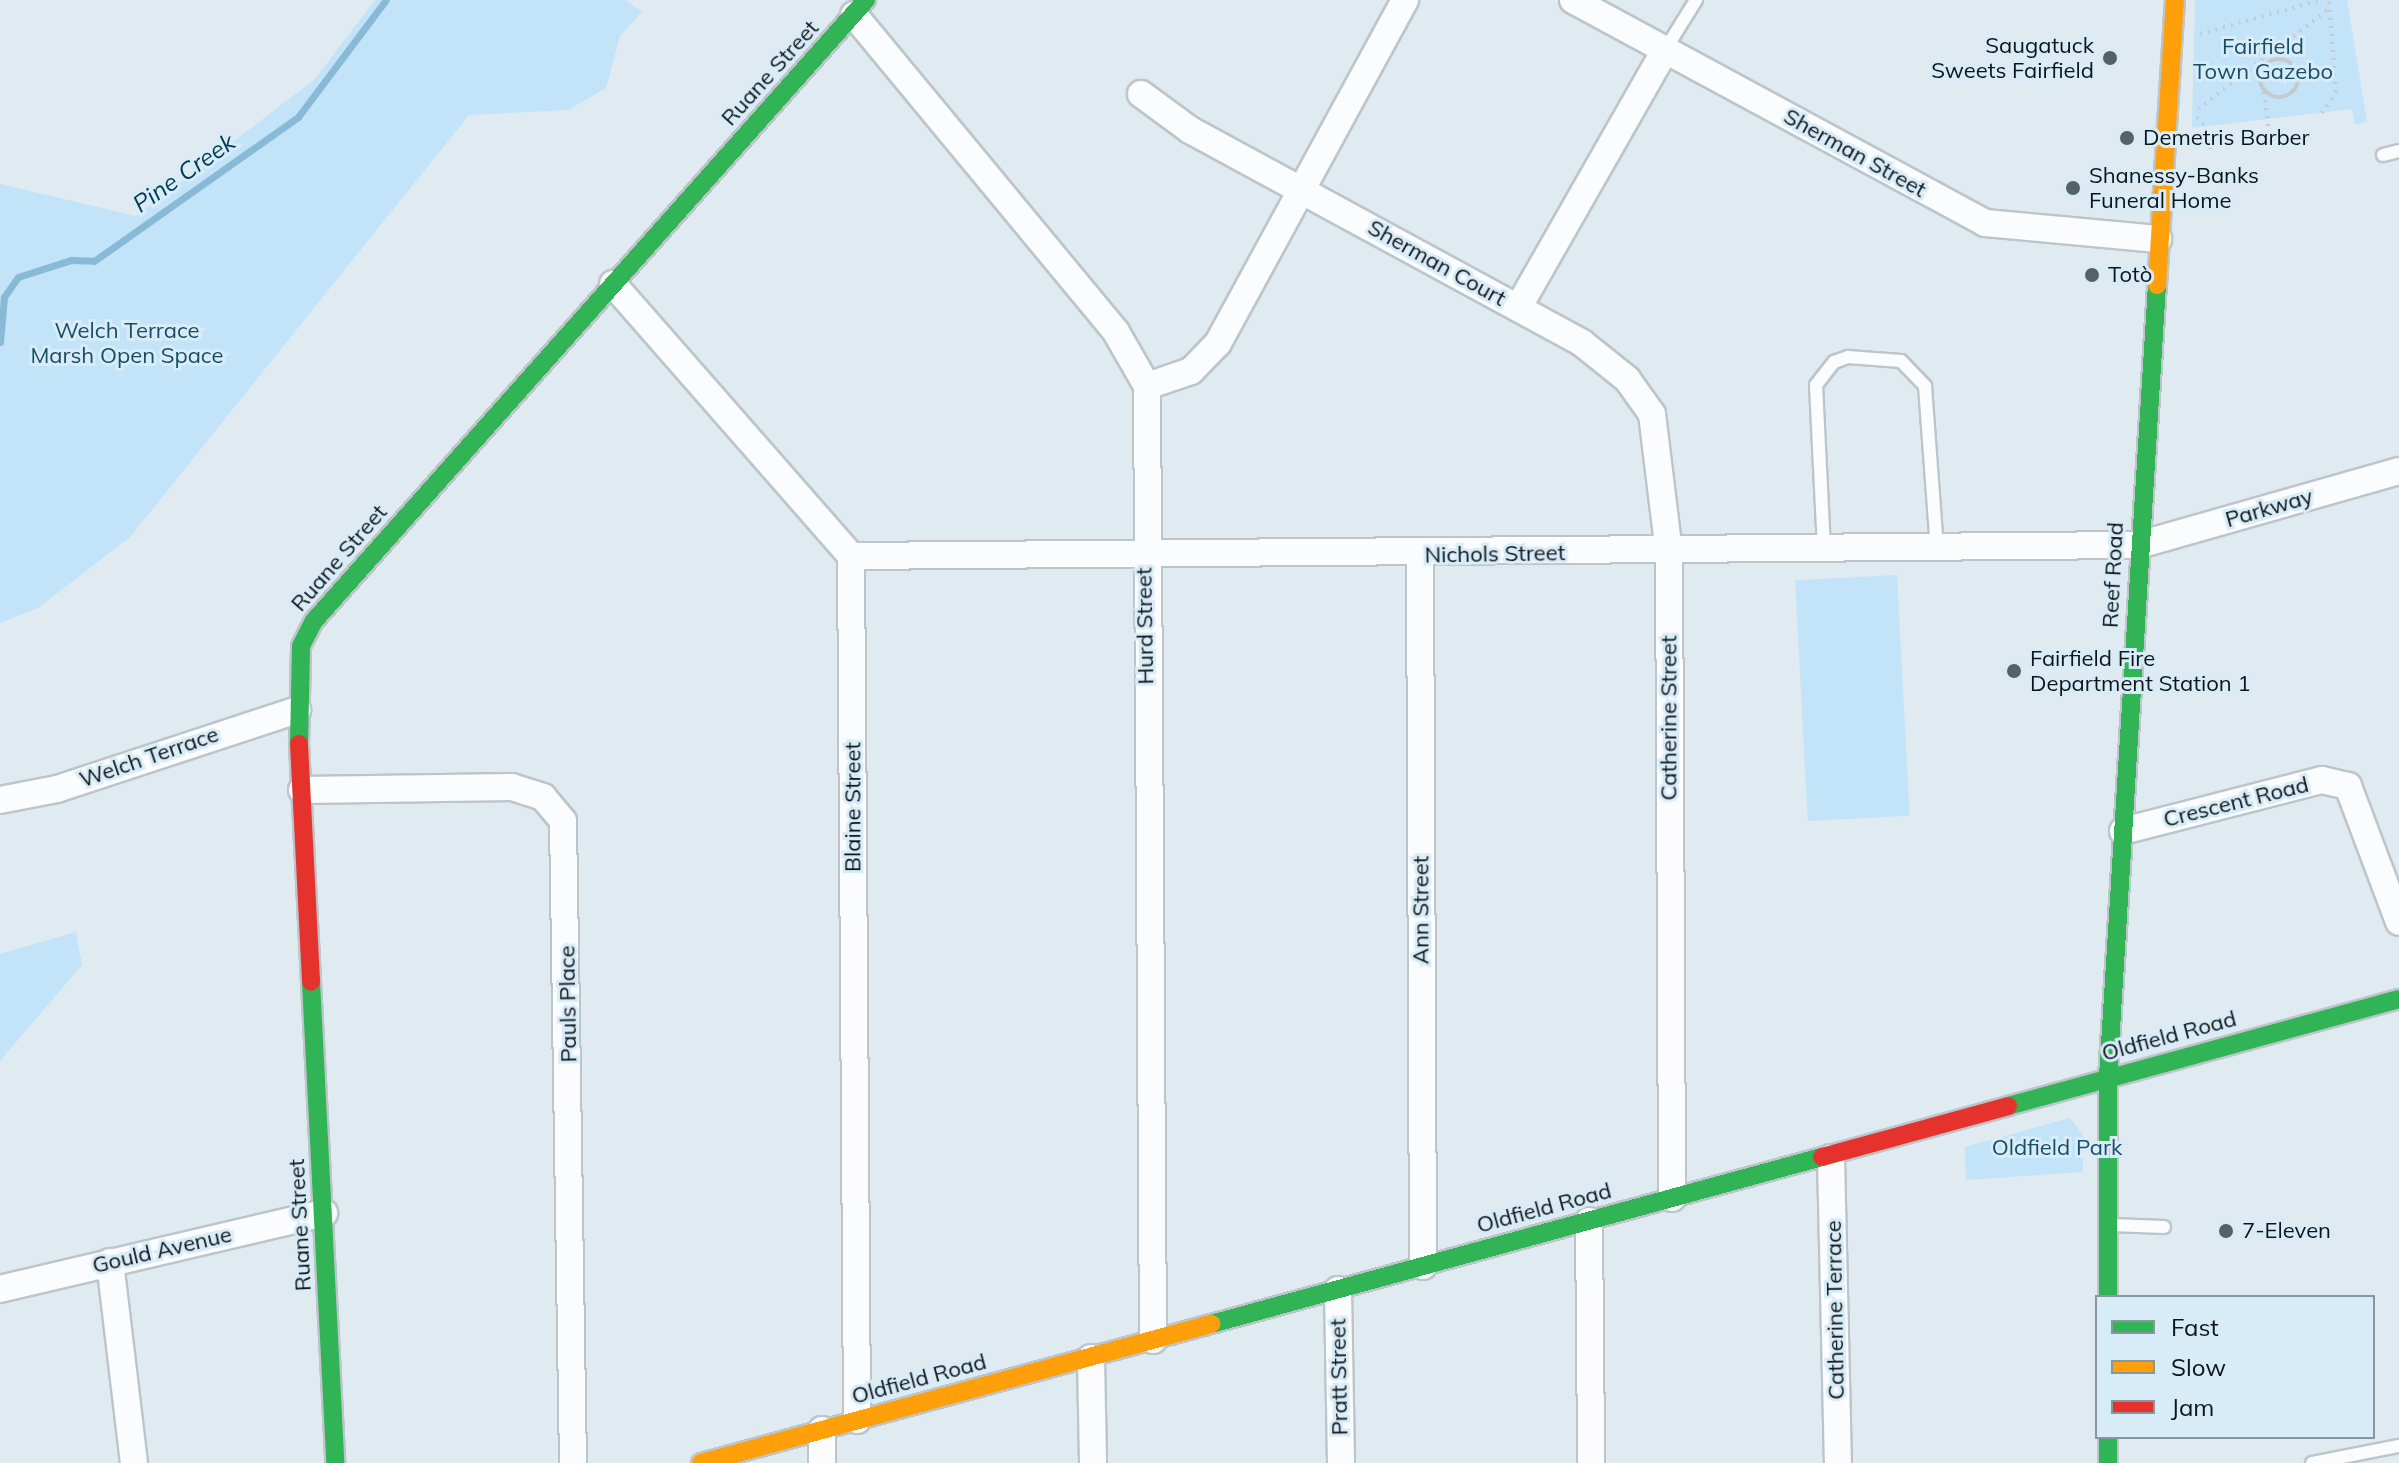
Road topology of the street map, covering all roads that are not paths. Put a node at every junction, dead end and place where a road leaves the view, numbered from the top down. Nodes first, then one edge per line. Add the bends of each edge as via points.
1 (1405, 0) edge
2 (1573, 0) edge
3 (1696, 0) edge
4 (2175, 0) edge
5 (860, 7) edge
6 (1665, 50) junction
7 (1141, 94) dead end
8 (2399, 151) edge
9 (2383, 155) dead end
10 (1304, 190) junction
11 (2158, 239) junction
12 (613, 284) junction
13 (1518, 308) junction
14 (1147, 386) junction
15 (2399, 471) edge
16 (2139, 545) junction
17 (1937, 548) junction
18 (1824, 550) junction
19 (1669, 552) junction
20 (1420, 554) junction
21 (851, 556) junction
22 (1145, 557) junction
23 (297, 710) junction
24 (302, 790) junction
25 (0, 800) edge
26 (2123, 831) junction
27 (2399, 922) edge
28 (2399, 999) edge
29 (2108, 1077) junction
30 (1831, 1158) junction
31 (1672, 1198) junction
32 (324, 1213) junction
33 (1589, 1221) junction
34 (2108, 1225) junction
35 (2164, 1227) dead end
36 (110, 1262) junction
37 (1423, 1266) junction
38 (0, 1289) edge
39 (1338, 1290) junction
40 (2108, 1295) edge
41 (1153, 1340) junction
42 (1091, 1358) junction
43 (857, 1420) junction
44 (822, 1430) junction
45 (2108, 1439) edge
46 (2399, 1446) edge
47 (134, 1463) edge
48 (335, 1463) edge
49 (573, 1463) edge
50 (701, 1463) edge
51 (822, 1463) edge
52 (1093, 1463) edge
53 (1341, 1463) edge
54 (1591, 1463) edge
55 (1838, 1463) edge
56 (2108, 1463) edge
57 (2312, 1463) edge

1 - 10 street
2 - 6 street, Sherman Street
3 - 6 lane
4 - 11 street, Reef Road
5 - 12 street, Ruane Street
5 - 14 street via 1116,332
6 - 11 street, Sherman Street via 1985,223
6 - 13 street, Sherman Court
7 - 10 street, Sherman Court via 1190,130
8 - 9 lane
10 - 13 street, Sherman Court
10 - 14 street via 1210,354 1191,371
11 - 16 street, Reef Road
12 - 21 street
12 - 23 street, Ruane Street via 314,621 301,646
13 - 19 street, Catherine Street via 1594,351 1641,394 1659,435
14 - 22 street, Hurd Street
15 - 16 street, Parkway
16 - 17 street, Nichols Street
16 - 26 street, Reef Road
17 - 18 street, Nichols Street
17 - 18 lane via 1925,386 1901,361 1848,357 1834,362 1816,385
18 - 19 street, Nichols Street
19 - 20 street, Nichols Street
19 - 31 street, Catherine Street
20 - 22 street, Nichols Street
20 - 37 street, Ann Street
21 - 22 street, Nichols Street
21 - 43 street, Blaine Street
22 - 41 street, Hurd Street
23 - 24 street, Ruane Street
23 - 25 street, Welch Terrace
24 - 32 street, Ruane Street
24 - 49 street, Pauls Place via 512,787 543,797 563,821
26 - 27 street, Crescent Road via 2322,780 2348,786
26 - 29 street, Reef Road
28 - 29 street, Oldfield Road
29 - 30 street, Oldfield Road
29 - 34 street, Reef Road
30 - 31 street, Oldfield Road
30 - 55 street, Catherine Terrace
31 - 33 street, Oldfield Road
32 - 36 street, Gould Avenue
32 - 48 street, Ruane Street
33 - 37 street, Oldfield Road
33 - 54 street
34 - 35 lane
34 - 40 street, Reef Road
36 - 38 street, Gould Avenue
36 - 47 street
37 - 39 street, Oldfield Road
39 - 41 street, Oldfield Road
39 - 53 street, Pratt Street
41 - 42 street, Oldfield Road
42 - 43 street, Oldfield Road
42 - 52 street
43 - 44 street, Oldfield Road
44 - 50 street, Oldfield Road
44 - 51 street
45 - 56 street
46 - 57 lane

